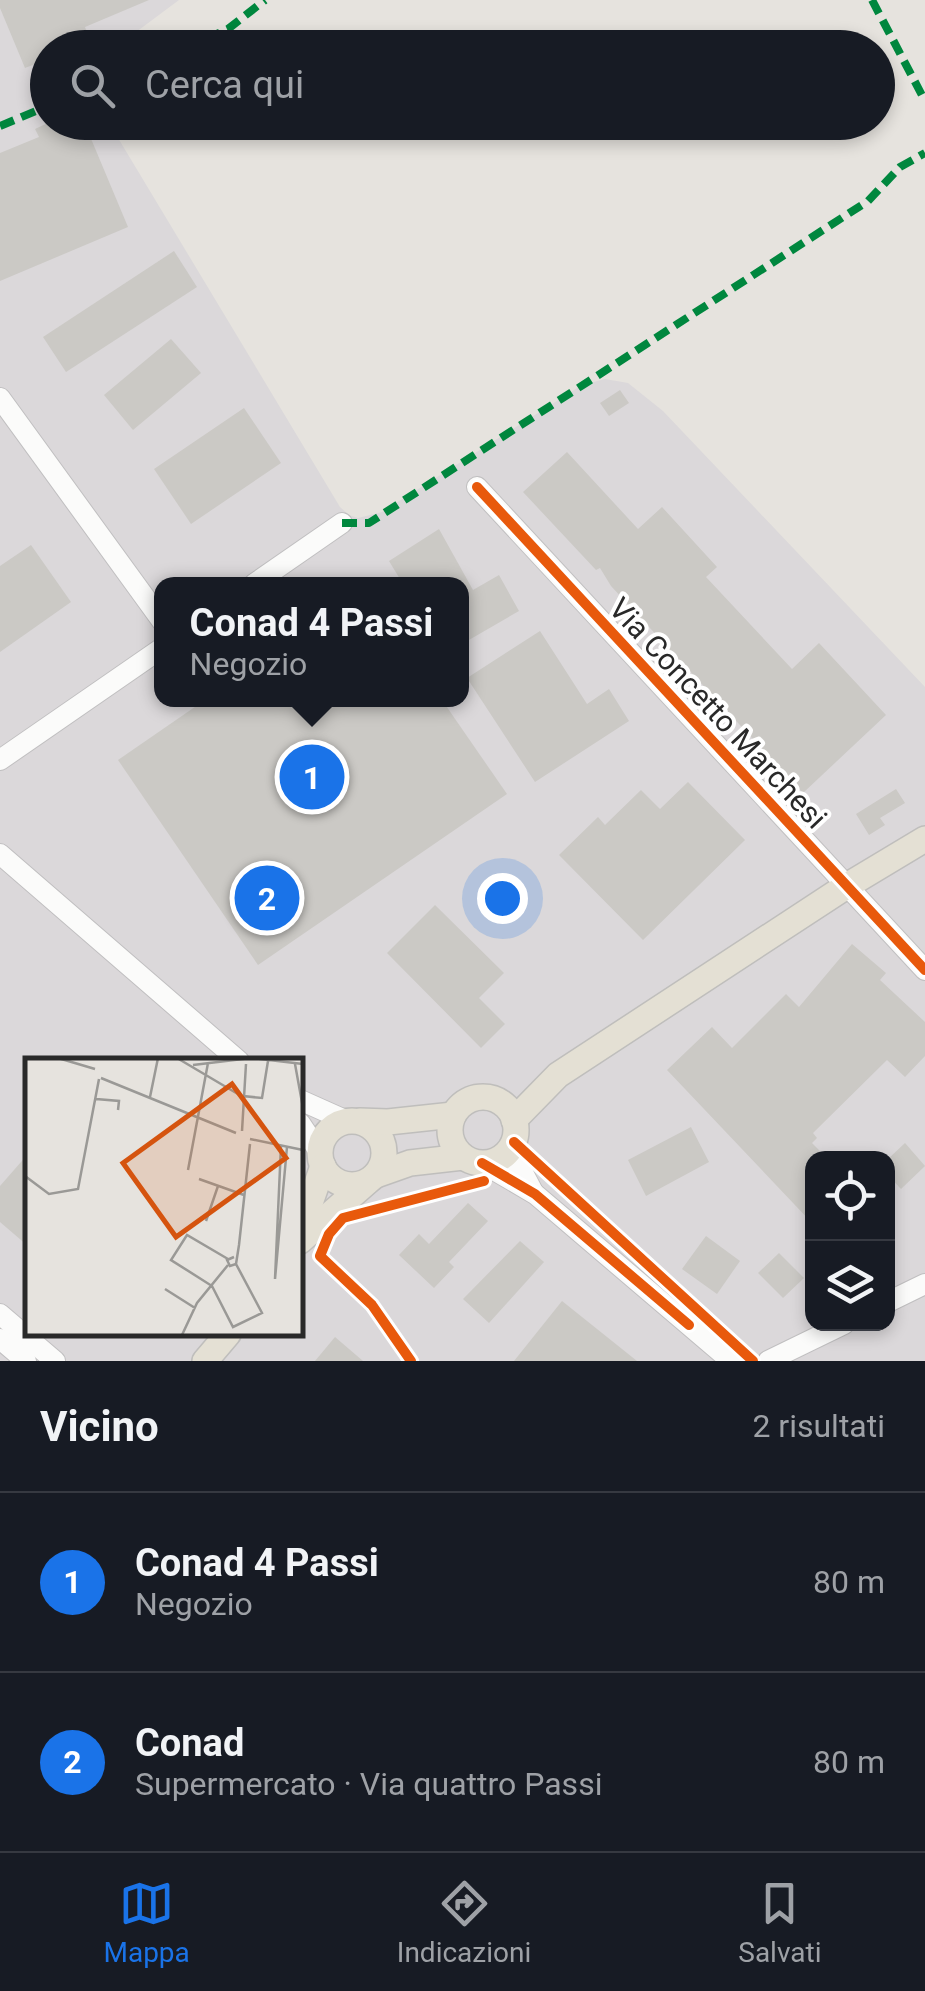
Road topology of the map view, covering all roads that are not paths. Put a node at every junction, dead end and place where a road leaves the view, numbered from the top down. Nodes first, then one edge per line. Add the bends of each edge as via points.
1 (0, 398) edge
2 (476, 487) dead end
3 (342, 523) dead end
4 (264, 577) edge
5 (154, 610) edge
6 (154, 654) edge
7 (0, 760) edge
8 (925, 838) edge
9 (0, 854) edge
10 (844, 887) junction
11 (925, 970) edge
12 (236, 1058) edge
13 (302, 1101) edge
14 (506, 1111) junction
15 (454, 1115) junction
16 (354, 1121) junction
17 (302, 1127) edge
18 (510, 1148) junction
19 (321, 1159) junction
20 (472, 1160) junction
21 (372, 1178) junction
22 (534, 1194) junction
23 (302, 1225) edge
24 (302, 1238) edge
25 (925, 1284) edge
26 (895, 1299) edge
27 (0, 1314) edge
28 (830, 1331) edge
29 (25, 1335) edge
30 (26, 1336) edge
31 (226, 1336) edge
32 (0, 1339) edge
33 (26, 1361) edge
34 (56, 1361) edge
35 (206, 1361) edge
36 (731, 1361) edge
37 (768, 1361) edge

1 - 5 street
2 - 10 street, Via Concetto Marchesi
3 - 4 street
6 - 7 street
8 - 10 main road
9 - 12 street
10 - 11 street, Via Concetto Marchesi
10 - 14 main road
13 - 16 street
14 - 15 main road via 484,1097
14 - 18 main road via 516,1131
15 - 16 main road
15 - 20 main road via 450,1138
16 - 19 main road via 328,1132
16 - 21 main road via 372,1127 384,1143 385,1156
17 - 19 street
18 - 20 main road via 498,1160
18 - 22 street
19 - 21 main road via 343,1184
19 - 23 main road
20 - 21 main road via 410,1163
20 - 22 street
21 - 24 main road
22 - 36 street
25 - 26 street
27 - 29 street
28 - 37 street
30 - 34 street
31 - 35 main road
32 - 33 street

